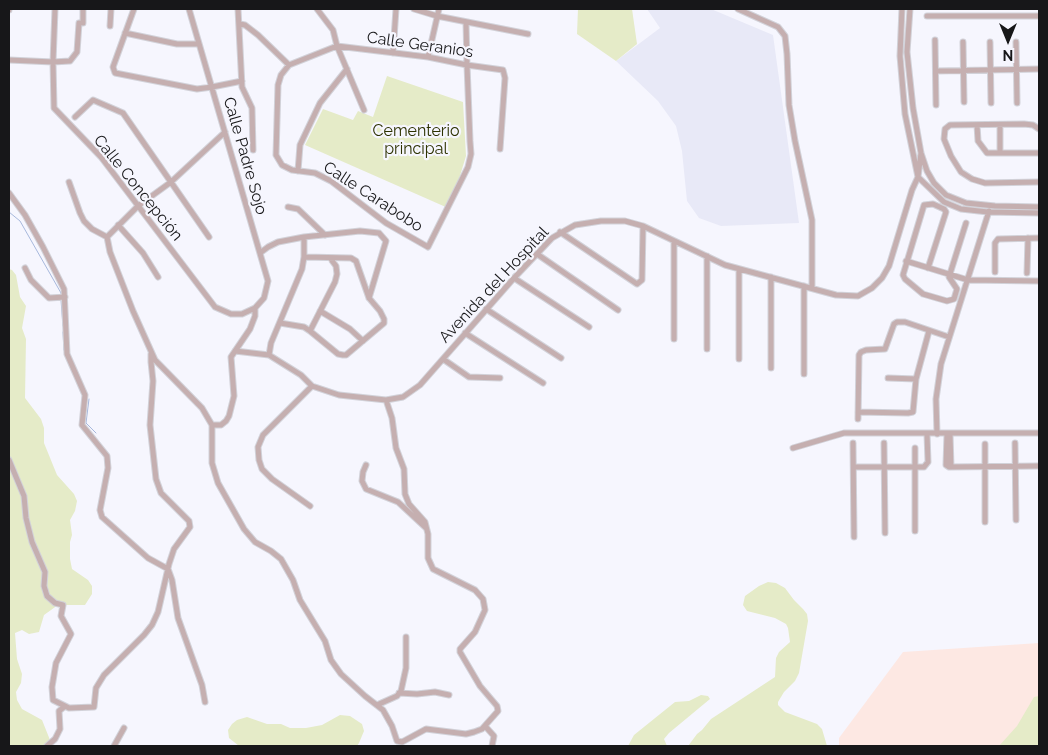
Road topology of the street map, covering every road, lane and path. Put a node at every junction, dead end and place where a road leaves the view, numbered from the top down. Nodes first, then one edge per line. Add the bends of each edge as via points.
1 (55, 9) edge
2 (83, 9) edge
3 (111, 9) edge
4 (134, 9) edge
5 (189, 9) edge
6 (238, 9) edge
7 (317, 9) edge
8 (396, 9) edge
9 (414, 9) edge
10 (439, 9) edge
11 (738, 9) edge
12 (902, 9) edge
13 (910, 9) edge
14 (941, 9) edge
15 (1034, 9) edge
16 (437, 16) junction
17 (927, 16) dead end
18 (942, 16) junction
19 (1037, 16) edge
20 (466, 22) junction
21 (240, 24) junction
22 (110, 26) dead end
23 (125, 33) junction
24 (528, 34) dead end
25 (935, 40) dead end
26 (963, 42) dead end
27 (990, 42) dead end
28 (1016, 42) dead end
29 (199, 44) junction
30 (337, 46) junction
31 (393, 53) junction
32 (428, 57) junction
33 (9, 60) edge
34 (53, 62) junction
35 (467, 65) junction
36 (289, 66) junction
37 (347, 69) junction
38 (1039, 69) edge
39 (990, 70) junction
40 (1016, 70) junction
41 (936, 71) junction
42 (964, 71) junction
43 (242, 81) junction
44 (212, 87) junction
45 (964, 102) dead end
46 (1017, 102) dead end
47 (990, 103) dead end
48 (936, 105) dead end
49 (364, 110) dead end
50 (74, 116) dead end
51 (977, 125) junction
52 (1000, 125) junction
53 (1039, 129) edge
54 (225, 132) junction
55 (500, 149) dead end
56 (253, 150) dead end
57 (921, 153) junction
58 (1000, 153) junction
59 (1039, 153) edge
60 (298, 171) junction
61 (918, 177) junction
62 (69, 182) dead end
63 (171, 182) junction
64 (1039, 182) edge
65 (934, 183) junction
66 (9, 193) edge
67 (138, 206) junction
68 (990, 206) junction
69 (288, 207) dead end
70 (1039, 207) edge
71 (988, 212) junction
72 (1039, 213) edge
73 (386, 223) junction
74 (966, 223) dead end
75 (118, 225) junction
76 (643, 226) junction
77 (560, 232) junction
78 (379, 233) junction
79 (325, 235) junction
80 (106, 237) junction
81 (209, 237) dead end
82 (304, 237) junction
83 (1028, 238) junction
84 (1039, 238) edge
85 (674, 241) junction
86 (260, 253) junction
87 (537, 254) junction
88 (304, 256) junction
89 (706, 256) junction
90 (330, 258) junction
91 (906, 261) junction
92 (25, 268) dead end
93 (739, 268) junction
94 (928, 268) junction
95 (995, 272) dead end
96 (1028, 273) dead end
97 (951, 274) junction
98 (158, 277) dead end
99 (771, 277) junction
100 (514, 278) junction
101 (968, 280) junction
102 (1039, 281) edge
103 (804, 286) junction
104 (812, 288) junction
105 (65, 297) junction
106 (369, 298) junction
107 (255, 308) junction
108 (486, 309) junction
109 (618, 310) dead end
110 (320, 311) junction
111 (280, 323) junction
112 (589, 327) dead end
113 (310, 331) junction
114 (929, 331) junction
115 (465, 333) junction
116 (950, 337) junction
117 (674, 340) dead end
118 (363, 341) junction
119 (706, 349) dead end
120 (235, 351) junction
121 (152, 353) junction
122 (269, 355) junction
123 (442, 358) junction
124 (561, 358) dead end
125 (739, 359) dead end
126 (771, 368) dead end
127 (804, 374) dead end
128 (500, 378) dead end
129 (888, 378) dead end
130 (916, 379) junction
131 (543, 384) dead end
132 (312, 386) junction
133 (386, 400) junction
134 (858, 412) junction
135 (858, 419) dead end
136 (212, 425) junction
137 (1039, 433) edge
138 (927, 434) junction
139 (936, 434) junction
140 (949, 434) junction
141 (853, 443) dead end
142 (884, 443) dead end
143 (1015, 443) dead end
144 (985, 444) dead end
145 (793, 448) dead end
146 (915, 448) dead end
147 (9, 460) edge
148 (366, 465) dead end
149 (1016, 466) junction
150 (1039, 466) edge
151 (985, 467) junction
152 (854, 468) junction
153 (885, 468) junction
154 (915, 468) junction
155 (310, 506) dead end
156 (1016, 520) dead end
157 (985, 522) dead end
158 (427, 529) junction
159 (916, 531) dead end
160 (885, 533) dead end
161 (854, 537) dead end
162 (168, 568) junction
163 (406, 637) dead end
164 (400, 693) junction
165 (448, 695) dead end
166 (205, 702) dead end
167 (377, 705) junction
168 (64, 707) junction
169 (485, 726) junction
170 (124, 728) dead end
171 (47, 746) edge
172 (114, 746) edge
173 (492, 746) edge

1 - 34 street, Calle Concepción
2 - 34 street via 77,52 70,61
3 - 22 street
4 - 23 street
5 - 29 street, Calle Padre Sojo
6 - 21 street
7 - 30 street via 333,30
8 - 31 street
9 - 16 street
10 - 16 street
11 - 104 street via 778,27 785,36 794,141 812,220
12 - 61 street via 900,56 905,114
13 - 57 street via 907,52
14 - 18 street
15 - 19 street
16 - 20 street
16 - 32 street
17 - 18 street
18 - 19 street
20 - 24 street
20 - 35 street
21 - 36 street via 258,35
21 - 43 street
23 - 29 street via 177,44
23 - 44 street via 115,73 198,89
25 - 41 street
26 - 42 street
27 - 39 street
28 - 40 street
29 - 44 street, Calle Padre Sojo
30 - 31 street, Calle Geranios
30 - 36 street
30 - 37 street
31 - 32 street, Calle Geranios
32 - 35 street, Calle Geranios
33 - 34 street
34 - 67 street, Calle Concepción via 54,108 101,157
35 - 55 street, Calle Geranios via 500,69 505,73
35 - 73 street, Calle Carabobo via 468,167 428,247
36 - 60 street, Calle Carabobo via 278,85 276,155 282,165
37 - 49 street
37 - 60 street via 320,104 300,146
38 - 40 street
39 - 40 street
39 - 42 street
39 - 47 street
40 - 46 street
41 - 42 street
41 - 48 street
42 - 45 street
43 - 44 street
43 - 56 street via 252,108
44 - 54 street, Calle Padre Sojo
50 - 63 street via 93,100 123,112
51 - 52 street
51 - 58 street via 978,140 983,150
51 - 64 street via 950,125 945,129 944,139 960,172 985,183
52 - 53 street via 1032,125
52 - 58 street
54 - 63 street
54 - 86 street, Calle Padre Sojo
57 - 61 street, Avenida del Hospital
57 - 65 street
58 - 59 street
60 - 73 street, Calle Carabobo via 315,173 330,181
61 - 65 street via 928,178
61 - 71 street via 944,202 961,209
61 - 104 street, Avenida del Hospital via 889,266 882,278 858,296 836,295
62 - 80 street via 84,221
63 - 67 street
63 - 81 street
65 - 68 street via 946,195 959,201
66 - 105 street via 44,247
67 - 75 street
67 - 107 street, Calle Concepción via 215,307 231,314 242,314
68 - 70 street
68 - 71 street
69 - 79 street via 298,209
71 - 72 street
71 - 101 street
73 - 78 street
74 - 97 street
75 - 80 street
75 - 98 street via 143,253
76 - 77 street, Avenida del Hospital via 625,221 601,221 575,225
76 - 77 street via 642,280 637,284
76 - 85 street, Avenida del Hospital
77 - 87 street, Avenida del Hospital
78 - 79 street via 360,231
78 - 106 street via 386,241
79 - 82 street
80 - 121 street
82 - 86 street via 278,242
82 - 88 street
83 - 84 street
83 - 95 street via 998,239 995,243
83 - 96 street
85 - 89 street, Avenida del Hospital
85 - 117 street
86 - 107 street, Calle Padre Sojo via 268,281 264,298
87 - 100 street, Avenida del Hospital
87 - 109 street
88 - 90 street
88 - 111 street via 302,269
89 - 93 street, Avenida del Hospital
89 - 119 street
90 - 106 street via 356,261
90 - 110 street via 337,274
91 - 94 street
91 - 94 street via 924,205 933,204 944,209 946,215
91 - 97 street via 905,279 923,294 947,301 954,299 957,289 950,279
92 - 105 street via 31,280 49,298
93 - 99 street, Avenida del Hospital
93 - 125 street
94 - 97 street
97 - 101 street
99 - 103 street, Avenida del Hospital
99 - 126 street
100 - 108 street, Avenida del Hospital
100 - 112 street
101 - 102 street
101 - 116 street
103 - 104 street, Avenida del Hospital
103 - 127 street
105 - 162 street via 67,354 86,395 82,425 107,456 108,468 100,510 102,517 148,558
106 - 118 street via 380,311 384,323
107 - 120 street, Calle Padre Sojo via 250,329
108 - 115 street, Avenida del Hospital
108 - 124 street
110 - 113 street
110 - 118 street
111 - 113 street
111 - 122 street
113 - 118 street via 340,355 346,355
114 - 116 street
114 - 130 street
114 - 134 street via 897,322 885,349 861,352
115 - 123 street, Avenida del Hospital
115 - 131 street
116 - 139 street via 937,385
120 - 122 street, Avenida del Hospital
120 - 136 street via 231,358 234,396 229,416 221,425
121 - 136 street via 165,372 202,408
121 - 162 street via 150,425 156,479 161,493 189,521 190,527 174,549
122 - 132 street, Avenida del Hospital
123 - 128 street via 469,377
123 - 133 street, Avenida del Hospital via 420,385 403,397
129 - 130 street
130 - 134 street via 914,410 911,413
132 - 133 street, Avenida del Hospital via 339,395
132 - 155 street via 263,435 258,447 262,469
133 - 158 street via 404,469 405,494
134 - 135 street
136 - 167 street via 212,463 218,483 244,529 255,542 281,559 300,600 325,641 331,660 341,674
137 - 140 street
138 - 139 street
138 - 145 street via 844,433
138 - 154 street via 927,466
139 - 140 street
140 - 151 street via 951,467
141 - 152 street
142 - 153 street
143 - 149 street
144 - 151 street
146 - 154 street
147 - 168 street via 24,496 32,542 45,572 47,596 63,604 61,616 71,634 56,662 52,687 53,700
148 - 158 street via 362,481 366,489 398,502
149 - 150 street
149 - 151 street
149 - 156 street
151 - 157 street
152 - 153 street
152 - 161 street
153 - 154 street
153 - 160 street
154 - 159 street
158 - 169 street via 428,558 433,569 475,590 483,599 485,610 475,632 460,652 498,709
162 - 166 street via 178,618
162 - 168 street via 152,625 104,675 96,688 94,707
163 - 164 street via 406,668
164 - 165 street
164 - 167 street
167 - 169 street via 400,742 426,729 466,734
168 - 171 street via 59,711 60,729
169 - 173 street via 494,735
170 - 172 street

